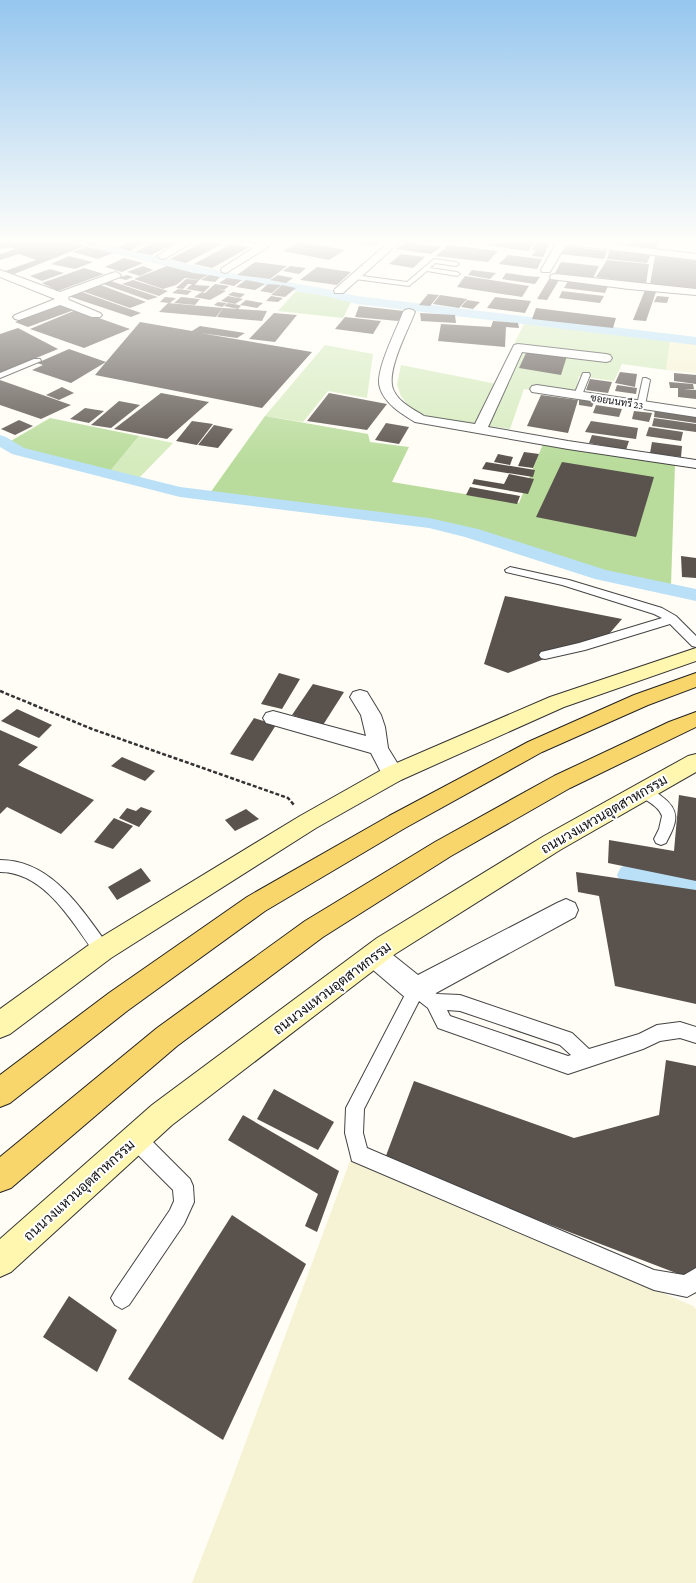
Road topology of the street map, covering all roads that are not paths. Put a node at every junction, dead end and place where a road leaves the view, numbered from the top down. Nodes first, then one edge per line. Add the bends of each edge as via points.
1 (408, 316) edge
2 (606, 358) dead end
3 (37, 361) dead end
4 (586, 375) dead end
5 (0, 376) edge
6 (646, 380) dead end
7 (537, 389) dead end
8 (578, 395) junction
9 (641, 405) junction
10 (696, 412) edge
11 (479, 430) junction
12 (696, 464) edge
13 (510, 570) dead end
14 (672, 619) junction
15 (696, 643) edge
16 (696, 654) edge
17 (545, 655) dead end
18 (696, 680) edge
19 (360, 697) dead end
20 (273, 718) dead end
21 (696, 720) edge
22 (378, 748) junction
23 (696, 762) edge
24 (393, 774) junction
25 (644, 791) junction
26 (661, 839) dead end
27 (0, 866) edge
28 (566, 910) dead end
29 (102, 950) junction
30 (374, 955) junction
31 (425, 996) junction
32 (0, 1025) edge
33 (696, 1035) edge
34 (586, 1058) junction
35 (0, 1093) edge
36 (136, 1139) junction
37 (0, 1177) edge
38 (0, 1261) edge
39 (696, 1278) edge
40 (122, 1298) dead end

1 - 11 street via 387,370 385,383 391,396 401,407 420,419
2 - 11 street via 518,348
3 - 5 lane
4 - 8 lane
6 - 9 lane
7 - 8 street, ซอยนนทรี 23
8 - 9 street, ซอยนนทรี 23
9 - 10 street, ซอยนนทรี 23
11 - 12 street
13 - 14 lane via 565,582 658,611
14 - 15 lane
14 - 17 lane via 581,647
16 - 24 main road via 557,702
18 - 35 main road via 641,700 535,747 397,822 256,904 118,1002
19 - 22 street via 371,712
20 - 22 street
21 - 37 main road via 676,727 562,782 443,849 314,929 167,1037
22 - 24 street
23 - 25 main road, ถนนวงแหวนอุตสาหกรรม
24 - 29 main road via 308,822
25 - 26 lane via 666,807 670,816
25 - 30 main road, ถนนวงแหวนอุตสาหกรรม via 552,843
27 - 29 lane via 15,867 35,876 58,894 74,911
28 - 31 street
29 - 32 main road
30 - 31 street
30 - 36 main road, ถนนวงแหวนอุตสาหกรรม via 168,1111
31 - 34 lane via 460,1003 566,1039
31 - 34 lane via 444,1022 568,1065
31 - 39 lane via 355,1108 354,1133 359,1154 654,1280 687,1286
33 - 34 lane via 680,1030 657,1033 643,1041
36 - 38 main road, ถนนวงแหวนอุตสาหกรรม
36 - 40 lane via 183,1186 184,1202 177,1217

